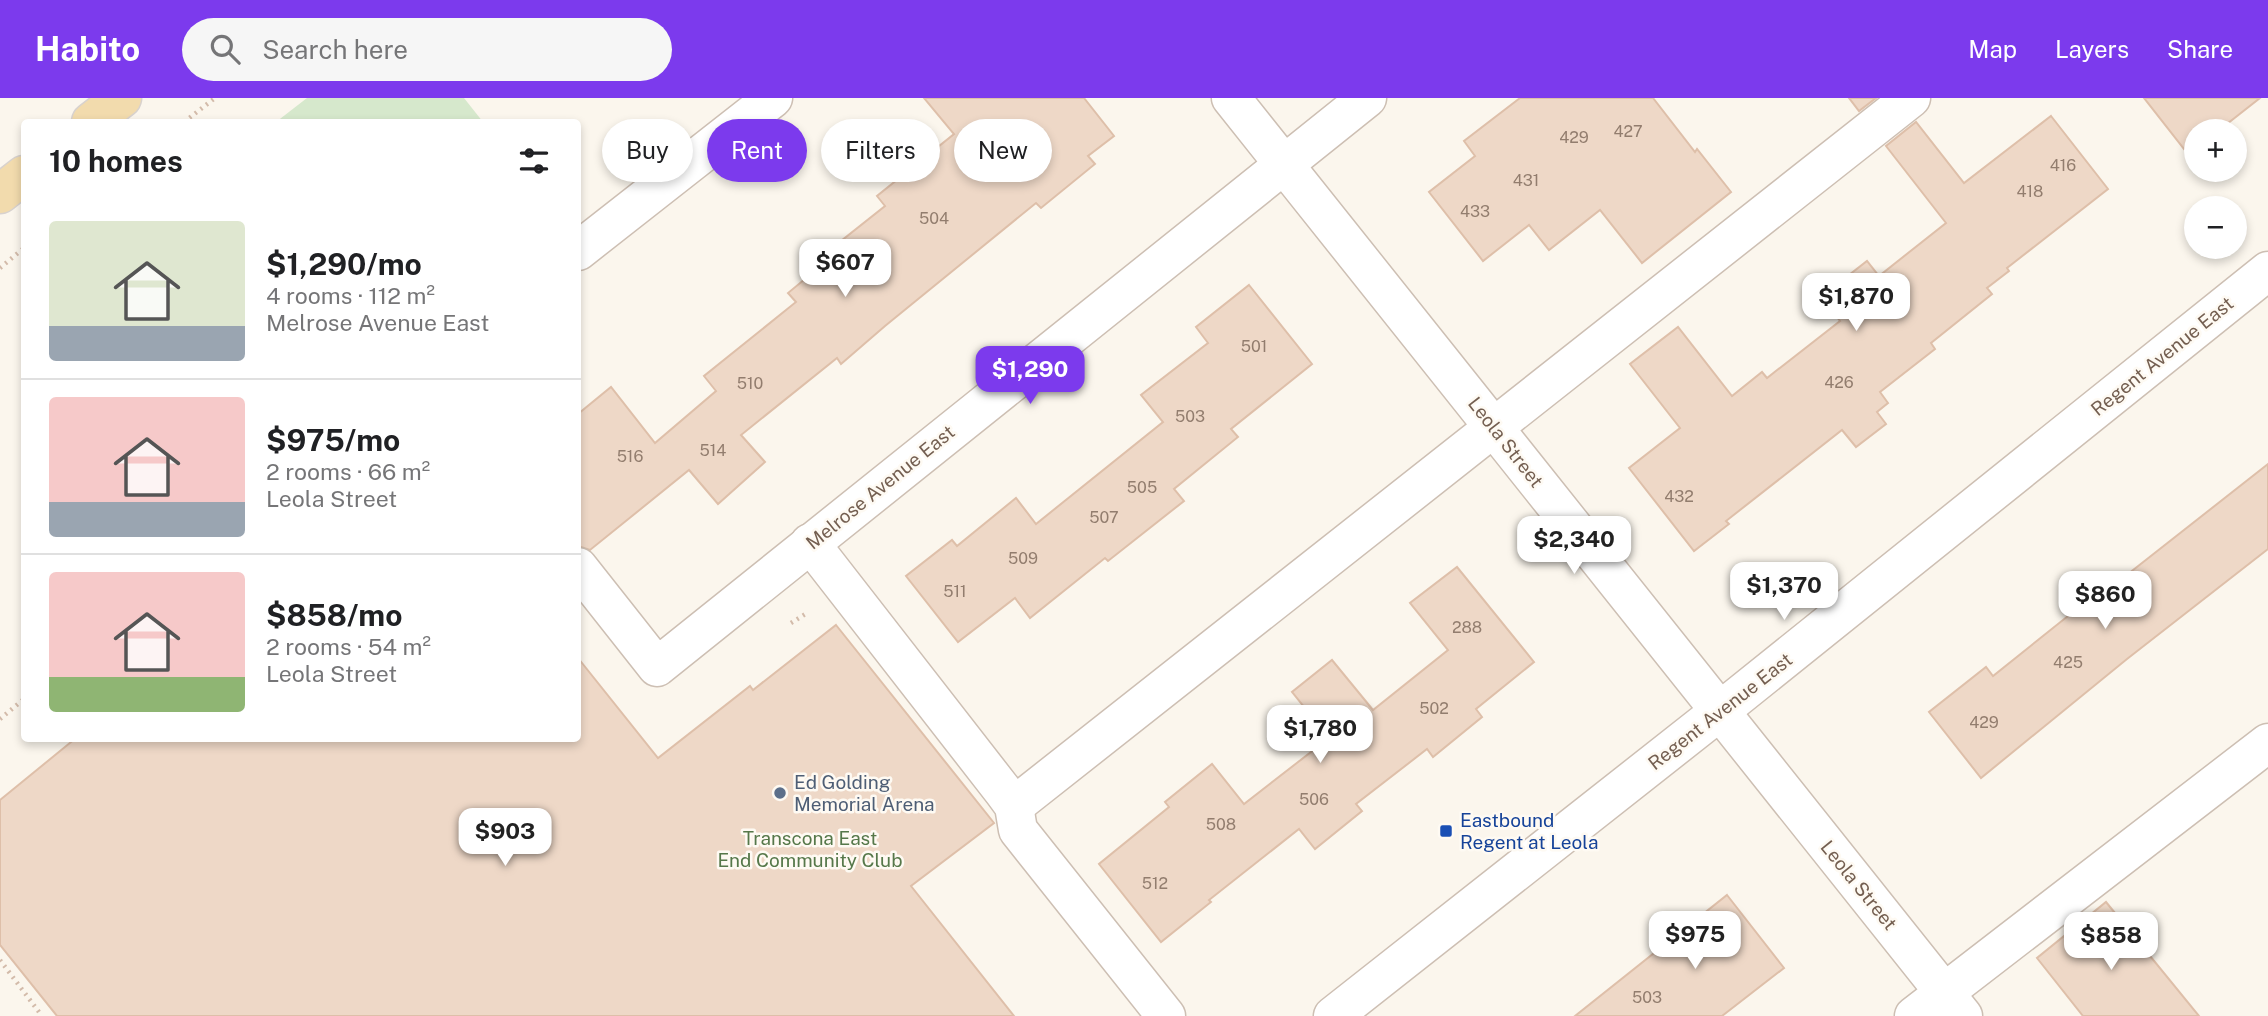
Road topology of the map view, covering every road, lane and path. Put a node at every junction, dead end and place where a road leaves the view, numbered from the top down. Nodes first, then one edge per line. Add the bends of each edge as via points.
1 (122, 98) edge
2 (215, 98) edge
3 (773, 98) edge
4 (1231, 98) edge
5 (1367, 98) edge
6 (1911, 98) edge
7 (95, 119) edge
8 (188, 119) edge
9 (1285, 165) junction
10 (21, 177) edge
11 (0, 194) edge
12 (581, 249) edge
13 (21, 250) edge
14 (0, 268) edge
15 (2268, 271) edge
16 (1494, 427) junction
17 (810, 543) junction
18 (581, 570) edge
19 (21, 702) edge
20 (1720, 711) junction
21 (0, 719) edge
22 (2268, 743) edge
23 (1013, 806) junction
24 (0, 961) edge
25 (1954, 1004) edge
26 (42, 1016) edge
27 (1166, 1016) edge
28 (1333, 1016) edge
29 (1914, 1016) edge

1 - 7 main road
2 - 8 path
3 - 12 street
4 - 9 street, Leola Street
5 - 9 street, Melrose Avenue East
6 - 16 street
9 - 16 street, Leola Street
9 - 17 street, Melrose Avenue East
10 - 11 main road
13 - 14 path
15 - 20 street, Regent Avenue East
16 - 20 street, Leola Street
16 - 23 street
17 - 18 street, Melrose Avenue East via 657,667
17 - 23 street
19 - 21 path
20 - 25 street, Leola Street
20 - 28 street, Regent Avenue East
22 - 25 street
23 - 27 street via 1018,830
24 - 26 path
25 - 29 street

